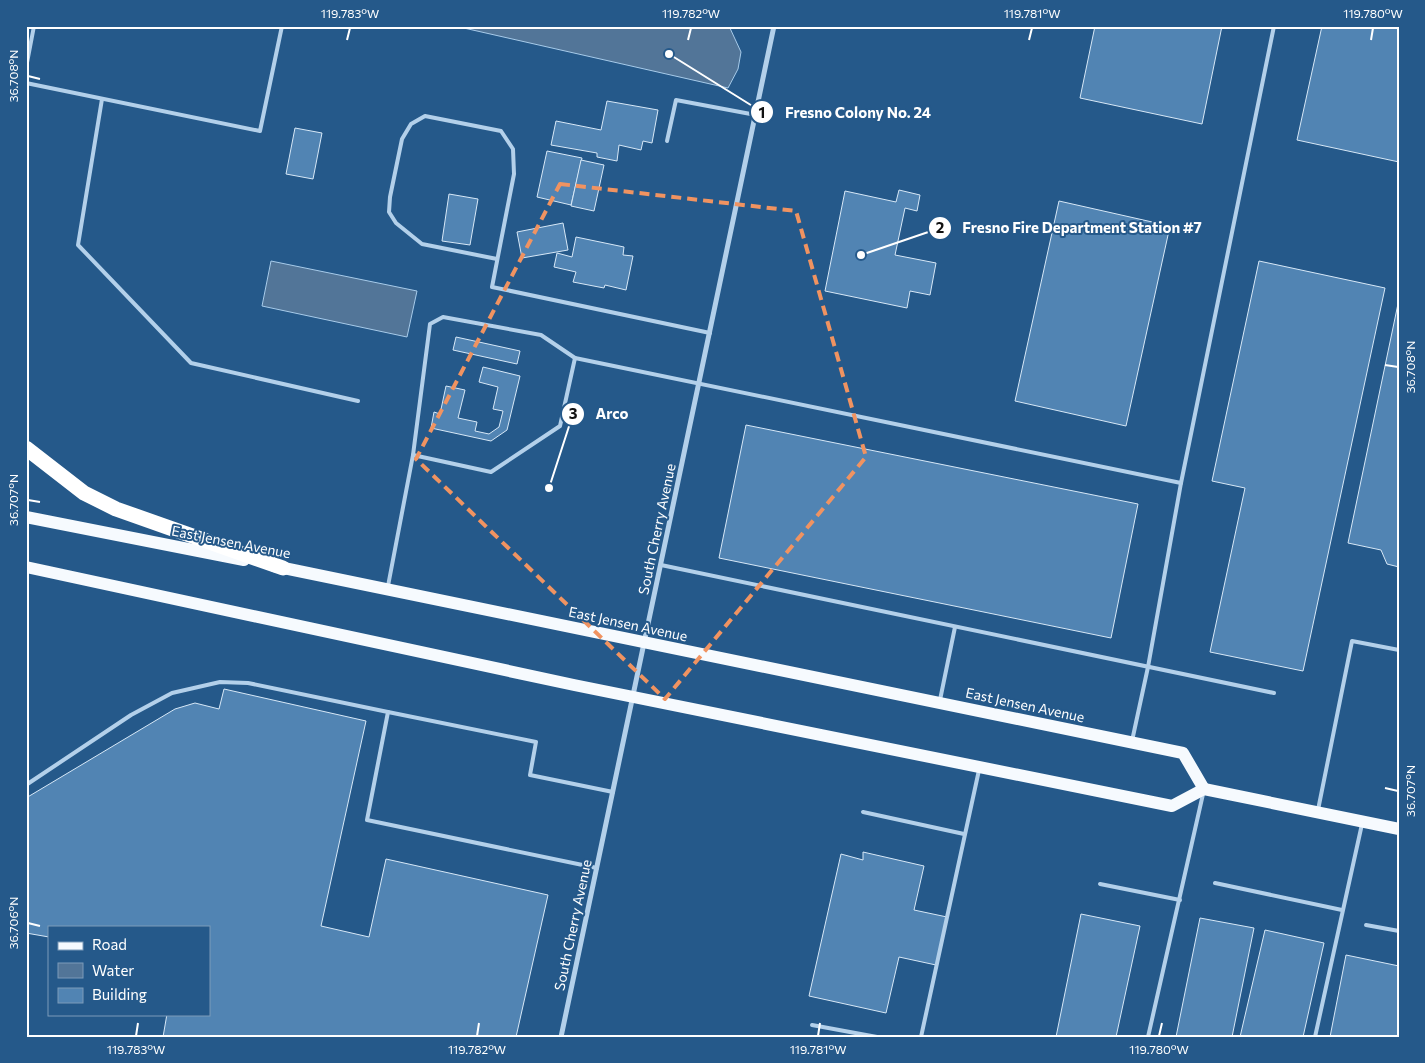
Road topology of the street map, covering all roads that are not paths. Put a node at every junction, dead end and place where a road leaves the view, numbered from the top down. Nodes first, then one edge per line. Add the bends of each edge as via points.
1 (34, 26) edge
2 (282, 26) edge
3 (774, 26) edge
4 (1274, 26) edge
5 (26, 68) edge
6 (26, 83) edge
7 (102, 99) junction
8 (756, 115) junction
9 (666, 141) dead end
10 (498, 259) junction
11 (710, 332) junction
12 (575, 358) junction
13 (699, 384) junction
14 (358, 401) dead end
15 (26, 448) edge
16 (413, 455) junction
17 (1181, 483) junction
18 (26, 517) edge
19 (661, 565) junction
20 (26, 567) edge
21 (283, 568) junction
22 (387, 590) junction
23 (955, 627) junction
24 (645, 643) junction
25 (1399, 650) edge
26 (1148, 667) junction
27 (1274, 693) dead end
28 (634, 696) junction
29 (939, 703) junction
30 (388, 712) junction
31 (1132, 743) junction
32 (979, 768) junction
33 (26, 785) edge
34 (1204, 789) junction
35 (613, 792) junction
36 (863, 812) dead end
37 (1318, 812) junction
38 (1363, 822) junction
39 (1399, 829) edge
40 (964, 834) junction
41 (597, 868) junction
42 (1215, 883) dead end
43 (1100, 884) dead end
44 (1180, 900) junction
45 (1342, 910) junction
46 (1366, 925) dead end
47 (1399, 931) edge
48 (812, 1025) dead end
49 (561, 1037) edge
50 (878, 1037) edge
51 (921, 1037) edge
52 (1148, 1037) edge
53 (1315, 1037) edge

1 - 5 lane
2 - 7 lane via 260,131
3 - 8 street, South Cherry Avenue
4 - 17 lane
6 - 7 lane
7 - 14 lane via 78,245 191,363
8 - 9 lane via 676,100
8 - 11 street, South Cherry Avenue
10 - 10 lane via 514,174 513,150 508,140 502,131 425,116 411,124 402,139 390,197 389,212 396,223 422,244
10 - 11 lane via 492,287
11 - 13 street, South Cherry Avenue
12 - 13 lane
12 - 16 lane via 560,426 492,472
12 - 16 lane via 541,335 443,317 430,324
13 - 17 lane
13 - 19 street, South Cherry Avenue
15 - 21 highway via 84,493 116,509
16 - 22 lane
17 - 26 lane
18 - 21 main road, East Jensen Avenue
19 - 23 lane
19 - 24 street, South Cherry Avenue
20 - 28 main road
21 - 22 main road, East Jensen Avenue
22 - 24 main road, East Jensen Avenue
23 - 26 lane
23 - 29 lane
24 - 28 street, South Cherry Avenue
24 - 29 main road, East Jensen Avenue
25 - 37 lane via 1352,641
26 - 27 lane
26 - 31 lane
28 - 32 main road
28 - 35 street, South Cherry Avenue
29 - 31 main road, East Jensen Avenue
30 - 33 lane via 248,683 220,682 172,693 131,715
30 - 35 lane via 536,742 530,775
30 - 41 lane via 367,820
31 - 34 main road, East Jensen Avenue via 1183,753
32 - 34 main road via 1172,806
32 - 40 lane
34 - 37 main road
34 - 44 lane
35 - 41 street, South Cherry Avenue
36 - 40 lane
37 - 38 main road
38 - 39 main road
38 - 45 lane
40 - 51 lane
41 - 49 street, South Cherry Avenue
42 - 45 lane
43 - 44 lane
44 - 52 lane
45 - 53 lane
46 - 47 lane
48 - 50 lane

